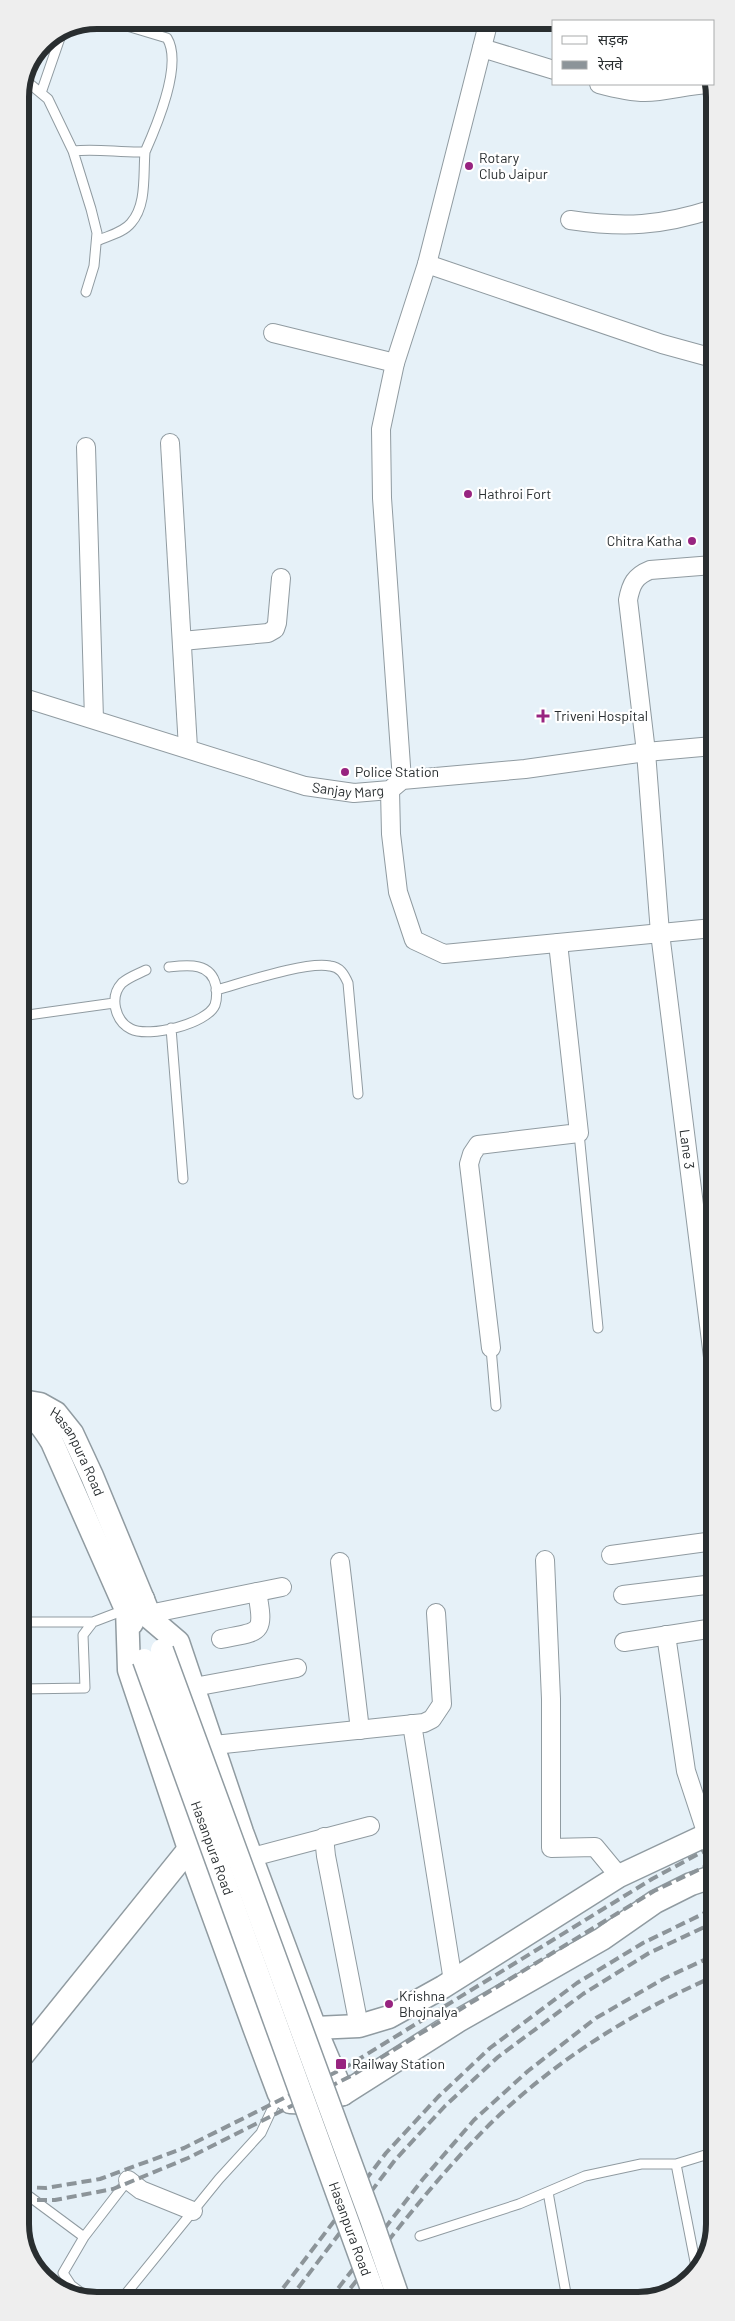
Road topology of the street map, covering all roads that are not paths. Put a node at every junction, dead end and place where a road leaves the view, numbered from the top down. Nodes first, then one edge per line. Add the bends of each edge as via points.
1 (137, 29) edge
2 (487, 29) edge
3 (59, 40) edge
4 (482, 48) junction
5 (552, 69) edge
6 (30, 84) edge
7 (602, 85) edge
8 (686, 85) edge
9 (41, 93) junction
10 (72, 151) junction
11 (144, 152) junction
12 (706, 211) edge
13 (570, 220) dead end
14 (96, 241) junction
15 (427, 264) junction
16 (86, 292) dead end
17 (273, 333) dead end
18 (706, 356) edge
19 (395, 363) junction
20 (170, 443) dead end
21 (86, 447) dead end
22 (706, 566) edge
23 (281, 578) dead end
24 (182, 641) junction
25 (29, 699) edge
26 (94, 719) junction
27 (706, 747) edge
28 (188, 748) junction
29 (646, 752) junction
30 (396, 785) junction
31 (706, 929) edge
32 (660, 933) junction
33 (558, 943) junction
34 (169, 967) dead end
35 (146, 970) dead end
36 (216, 990) junction
37 (114, 1003) junction
38 (29, 1015) edge
39 (171, 1028) junction
40 (358, 1094) dead end
41 (579, 1133) junction
42 (182, 1179) dead end
43 (706, 1301) edge
44 (598, 1328) dead end
45 (491, 1348) joint
46 (29, 1402) edge
47 (496, 1406) dead end
48 (29, 1417) edge
49 (706, 1542) edge
50 (611, 1555) dead end
51 (545, 1560) dead end
52 (340, 1562) dead end
53 (706, 1585) edge
54 (282, 1587) dead end
55 (257, 1592) junction
56 (623, 1595) dead end
57 (143, 1610) junction
58 (436, 1614) dead end
59 (29, 1622) edge
60 (93, 1622) junction
61 (706, 1629) edge
62 (666, 1635) junction
63 (221, 1639) dead end
64 (624, 1642) dead end
65 (153, 1655) junction
66 (297, 1668) dead end
67 (194, 1687) junction
68 (29, 1689) edge
69 (412, 1724) junction
70 (360, 1730) junction
71 (214, 1746) junction
72 (706, 1821) edge
73 (370, 1826) dead end
74 (706, 1835) edge
75 (324, 1837) junction
76 (248, 1846) junction
77 (193, 1858) junction
78 (619, 1876) junction
79 (706, 1879) edge
80 (453, 1981) junction
81 (359, 2026) junction
82 (315, 2028) junction
83 (29, 2047) edge
84 (278, 2094) junction
85 (343, 2094) junction
86 (706, 2155) edge
87 (676, 2164) junction
88 (128, 2180) joint
89 (548, 2192) junction
90 (29, 2196) edge
91 (193, 2211) junction
92 (420, 2236) dead end
93 (84, 2237) junction
94 (695, 2261) edge
95 (74, 2288) edge
96 (127, 2292) edge
97 (373, 2292) edge
98 (396, 2292) edge
99 (566, 2292) edge

1 - 11 lane via 167,38 173,47 172,70 155,130
2 - 4 street
3 - 9 lane
4 - 5 street
4 - 15 street
6 - 9 lane
7 - 8 street via 646,92
9 - 10 lane via 48,99
10 - 11 lane
10 - 14 lane via 98,233
11 - 14 lane via 142,203 131,224
12 - 13 street via 652,225 607,226
14 - 16 lane via 94,266
15 - 18 street
15 - 19 street
17 - 19 street
19 - 30 street via 381,429
20 - 24 street
21 - 26 street
22 - 29 street, Lane 3 via 650,570 631,584 629,618
23 - 24 street via 275,629 268,633
24 - 28 street
25 - 26 street, Sanjay Marg
26 - 28 street, Sanjay Marg
27 - 29 street, Sanjay Marg
28 - 30 street, Sanjay Marg via 305,786 354,793
29 - 30 street, Sanjay Marg
29 - 32 street, Lane 3
30 - 33 street via 391,834 398,892 414,940 444,954
31 - 32 street
32 - 33 street
32 - 43 street, Lane 3
33 - 41 street
34 - 36 lane via 205,968 211,973
35 - 37 lane via 121,984
36 - 39 lane via 217,999 208,1015 191,1024
36 - 40 lane via 305,967 330,966 338,969 348,983
37 - 38 lane
37 - 39 lane via 123,1023 132,1030 143,1032
39 - 42 lane
41 - 44 lane
41 - 45 street via 478,1145 472,1154 470,1177
45 - 47 lane
46 - 57 street, Hasanpura Road via 56,1413 72,1433 92,1476
48 - 57 street, Hasanpura Road via 40,1423 52,1442
49 - 50 street
51 - 78 street via 551,1699 551,1848 594,1847
52 - 70 street
53 - 56 street
54 - 55 street
55 - 57 street
55 - 63 street via 262,1619 260,1626 252,1633
57 - 60 lane
57 - 65 street, Hasanpura Road
57 - 67 street via 178,1642
57 - 77 street via 130,1670
58 - 69 street via 442,1704 432,1719
59 - 60 lane
60 - 68 lane via 83,1634 85,1688
61 - 62 street
62 - 64 street
62 - 72 street via 686,1771
65 - 97 street, Hasanpura Road, bridge
65 - 98 street, bridge via 372,2219
66 - 67 street
67 - 71 street
69 - 70 street
69 - 80 street
70 - 71 street
71 - 76 street
73 - 75 street
74 - 78 street
75 - 76 street
75 - 81 street
76 - 77 street
76 - 82 street
77 - 83 street via 171,1871
77 - 84 street
78 - 80 street
79 - 85 street via 655,1902 602,1939 458,2021
80 - 81 street via 389,2017
81 - 82 street
82 - 85 street
84 - 85 street via 290,2102 312,2103
84 - 91 lane via 261,2133
86 - 87 lane
87 - 89 lane via 641,2164 586,2176
87 - 94 lane
88 - 91 street via 141,2190
88 - 93 lane
89 - 92 lane
89 - 99 lane
90 - 93 lane
91 - 96 lane
93 - 95 lane via 63,2273

